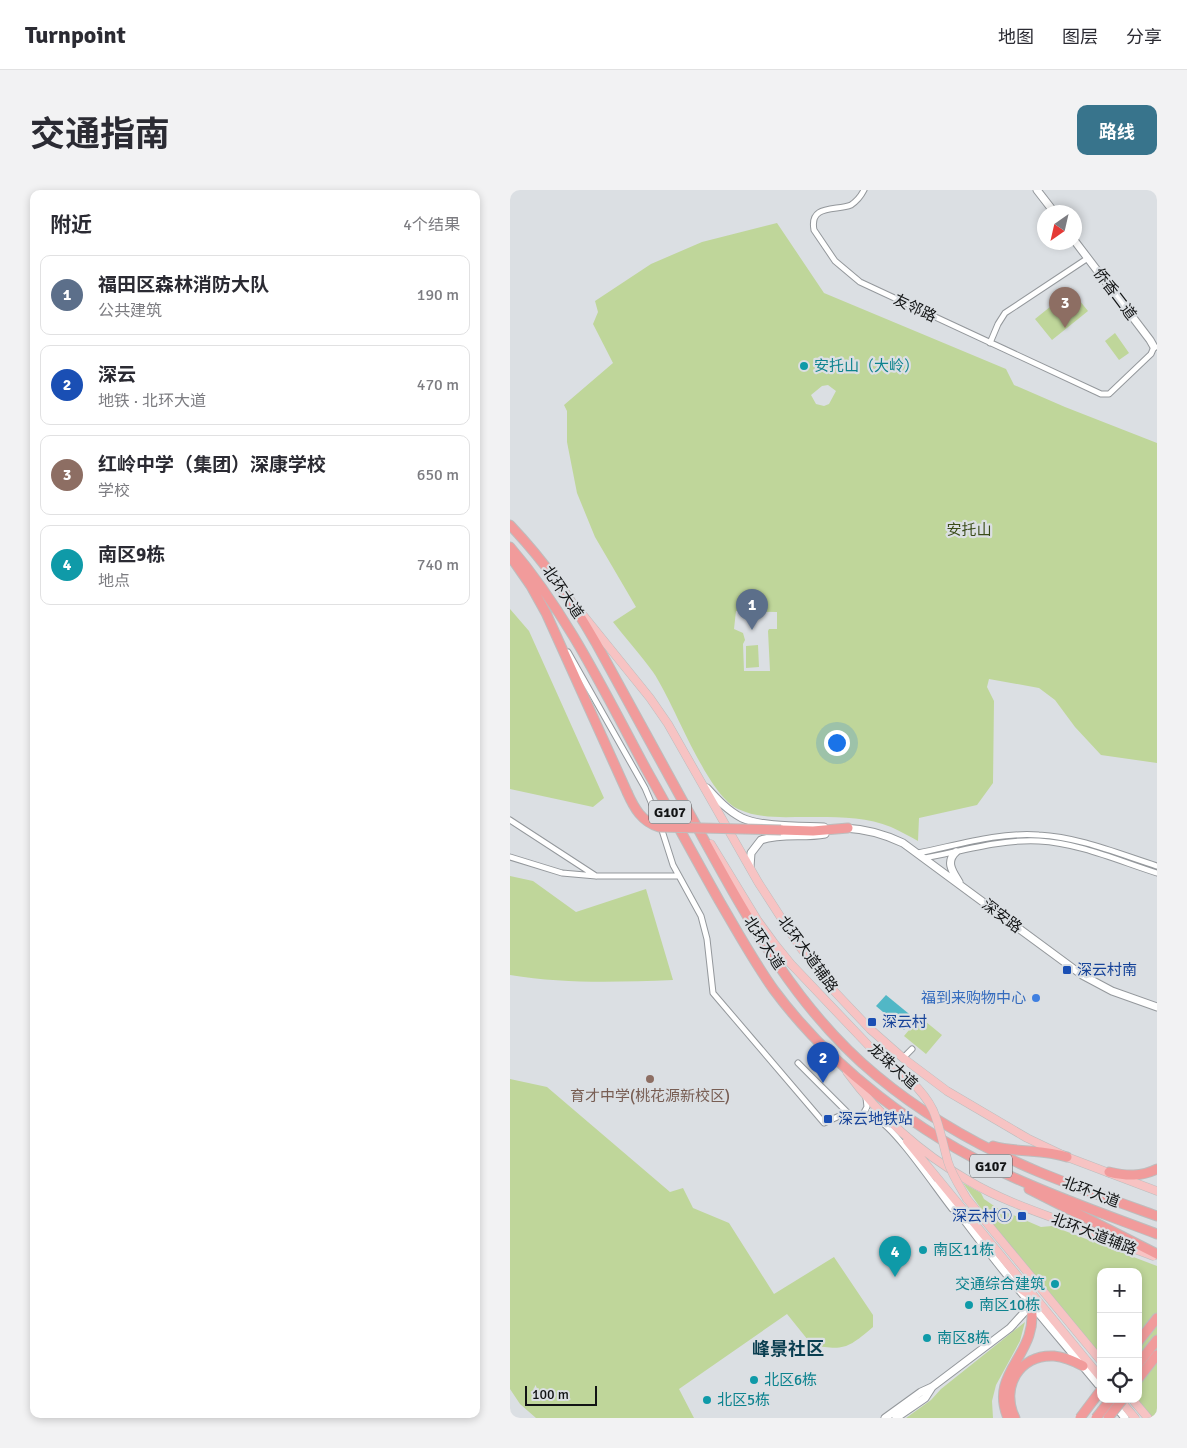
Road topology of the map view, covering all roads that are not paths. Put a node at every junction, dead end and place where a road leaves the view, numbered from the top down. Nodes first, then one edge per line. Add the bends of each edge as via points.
1 (864, 190) edge
2 (1037, 190) edge
3 (1049, 205) edge
4 (1082, 250) edge
5 (1088, 258) junction
6 (990, 343) junction
7 (1154, 347) joint
8 (510, 525) edge
9 (510, 548) edge
10 (510, 556) edge
11 (569, 598) junction
12 (558, 637) junction
13 (670, 779) junction
14 (705, 786) junction
15 (510, 820) edge
16 (848, 828) junction
17 (956, 852) junction
18 (918, 853) junction
19 (510, 857) edge
20 (925, 858) junction
21 (1157, 866) edge
22 (750, 867) junction
23 (1157, 873) edge
24 (596, 876) junction
25 (679, 876) junction
26 (961, 885) junction
27 (1157, 1007) edge
28 (912, 1049) dead end
29 (903, 1058) junction
30 (798, 1063) dead end
31 (843, 1066) junction
32 (866, 1098) junction
33 (846, 1113) junction
34 (862, 1116) junction
35 (896, 1128) junction
36 (967, 1136) junction
37 (1067, 1157) junction
38 (920, 1158) junction
39 (1157, 1169) edge
40 (1109, 1172) junction
41 (1006, 1174) junction
42 (1157, 1191) edge
43 (1157, 1216) edge
44 (968, 1227) junction
45 (1157, 1234) edge
46 (1157, 1256) edge
47 (1015, 1285) joint
48 (1035, 1305) junction
49 (1157, 1318) edge
50 (1142, 1337) edge
51 (1157, 1340) edge
52 (1157, 1355) edge
53 (1099, 1358) edge
54 (1142, 1359) edge
55 (1083, 1366) junction
56 (1097, 1374) edge
57 (1142, 1374) edge
58 (1097, 1384) edge
59 (932, 1387) junction
60 (1097, 1395) edge
61 (1107, 1403) edge
62 (1113, 1403) edge
63 (1120, 1403) edge
64 (1122, 1403) edge
65 (1135, 1403) edge
66 (885, 1418) edge
67 (896, 1418) edge
68 (1008, 1418) edge
69 (1015, 1418) edge
70 (1080, 1418) edge
71 (1096, 1418) edge
72 (1108, 1418) edge
73 (1125, 1418) edge
74 (1135, 1418) edge
75 (1148, 1418) edge

1 - 6 street, 友邻路 via 852,204 821,211 814,219 814,230 835,261 860,282
2 - 3 street
4 - 5 street, 侨香二道
5 - 6 street via 1005,313
5 - 7 street, 侨香二道
6 - 7 street, 友邻路 via 1101,394 1109,394 1151,354
8 - 11 highway, 北环大道 / G107 via 540,558
9 - 31 highway, 北环大道 / G107 via 541,587 575,640 755,962 796,1018
10 - 12 highway via 531,586
11 - 13 highway, 北环大道 / G107
11 - 14 main road, 北环大道辅路 via 650,698
12 - 16 highway, bridge via 627,792 639,815 648,822 660,826 813,831
12 - 25 street via 645,788
13 - 36 highway, 北环大道 / G107 via 747,916 790,984 811,1010 878,1076 916,1105
13 - 53 main road, 龙珠大道, bridge via 774,943 872,1048 925,1096 934,1112 948,1164 967,1199
14 - 16 street, 深安路 via 743,819
14 - 22 main road, 北环大道辅路
15 - 24 street
16 - 18 street, 深安路 via 885,835
16 - 22 street via 814,836 775,836 761,840 751,854
17 - 20 street
17 - 23 street via 1007,842 1050,842
17 - 26 street via 950,864
18 - 20 street, 深安路
18 - 21 street via 1000,836 1040,834 1073,840
19 - 24 street via 562,873
20 - 26 street, 深安路
22 - 29 main road, 北环大道辅路 via 818,972 852,1012
24 - 25 street
25 - 33 street via 705,928 714,993 824,1123
26 - 27 street, 深安路 via 1094,982
28 - 29 street
29 - 37 main road, 北环大道辅路 via 947,1091 1027,1138
30 - 33 street
31 - 32 main road, 北环大道辅路
31 - 41 highway, 北环大道 / G107 via 910,1119
32 - 34 street via 867,1107
32 - 35 main road, 北环大道辅路
33 - 34 street via 852,1117
34 - 44 street via 876,1119 887,1128
35 - 38 main road
35 - 46 main road, 北环大道辅路 via 970,1182 1033,1211
36 - 37 highway via 1005,1149 1049,1152
36 - 43 highway, 北环大道 / G107 via 1038,1172
37 - 40 main road, 北环大道辅路
38 - 44 street
38 - 48 main road
39 - 40 highway via 1126,1176
40 - 42 main road, 北环大道辅路
41 - 45 highway, 北环大道 / G107
41 - 46 highway via 1024,1187
44 - 47 street
47 - 48 main road
48 - 55 street
48 - 56 main road
48 - 59 street
48 - 68 highway via 1030,1335 1002,1394
49 - 50 highway
51 - 54 highway
52 - 57 highway
55 - 58 street
55 - 69 highway via 1053,1356 1037,1358 1024,1366 1010,1388 1010,1406
59 - 66 street
59 - 67 street via 925,1398
60 - 70 highway, bridge
61 - 71 highway, bridge
62 - 73 street
63 - 72 highway, bridge
64 - 74 main road
65 - 75 main road

